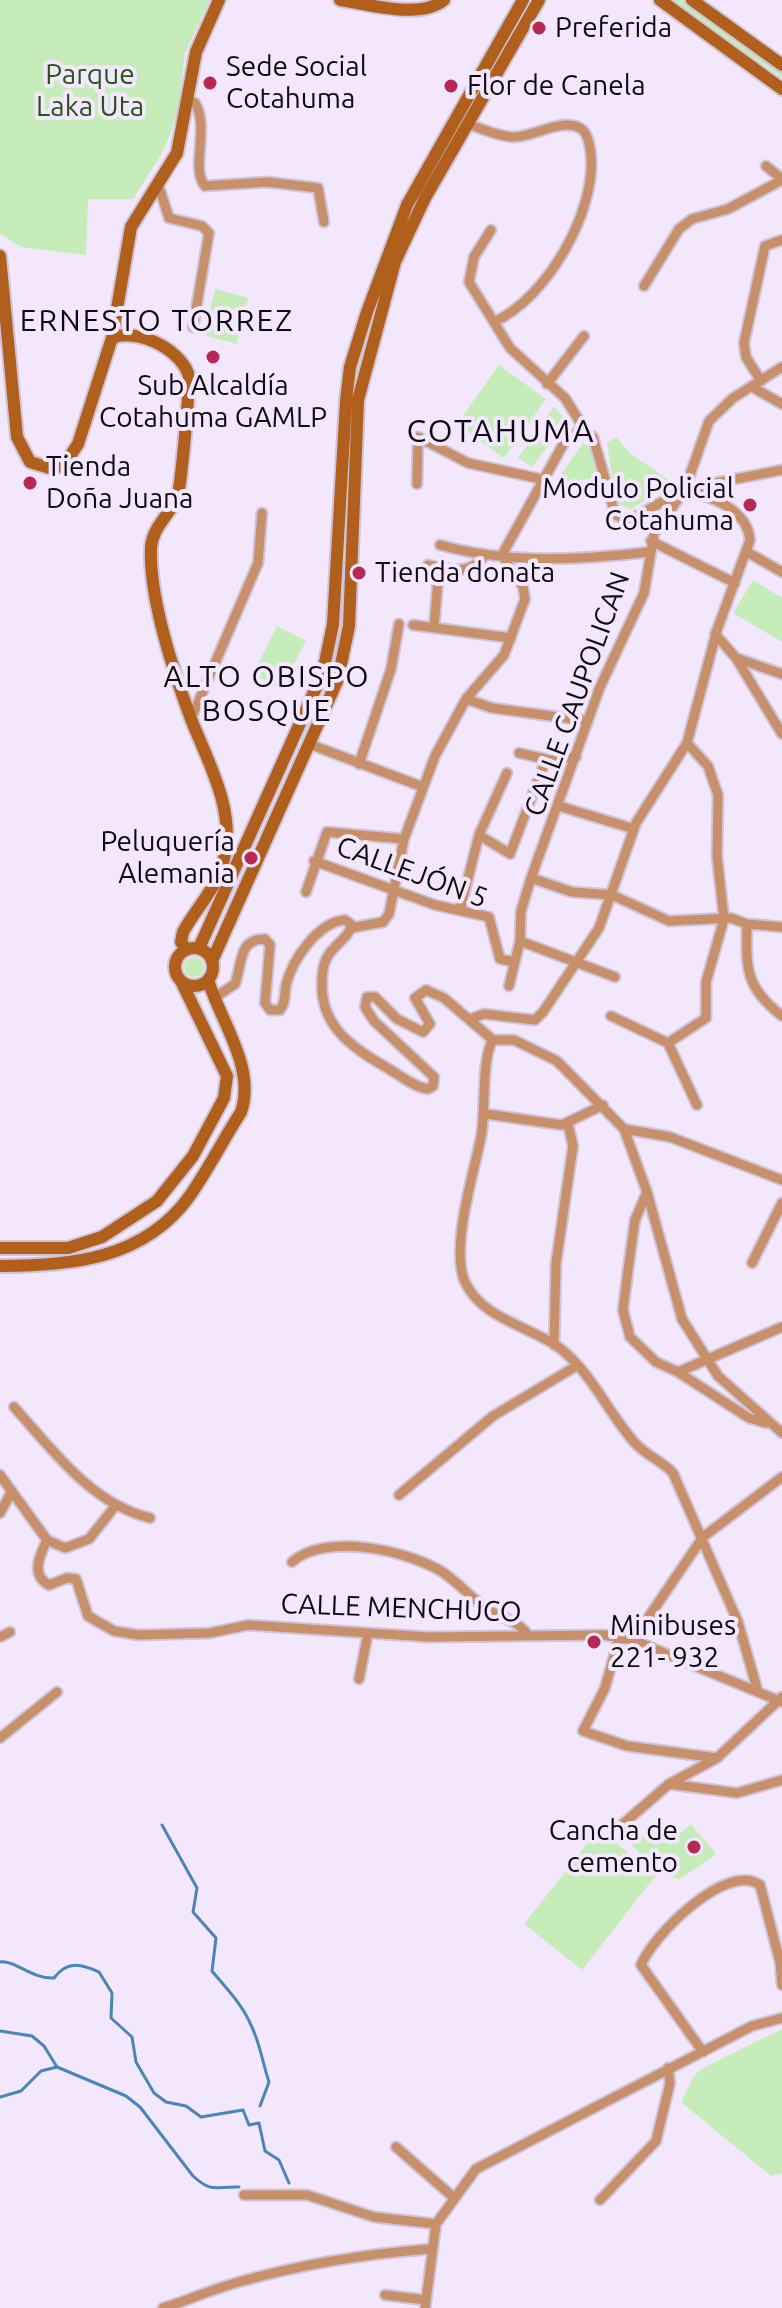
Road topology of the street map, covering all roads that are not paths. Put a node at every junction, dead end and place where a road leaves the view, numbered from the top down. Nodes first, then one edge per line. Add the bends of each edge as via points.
1 (219, 0) edge
2 (340, 0) edge
3 (444, 0) edge
4 (523, 0) edge
5 (539, 0) edge
6 (660, 0) edge
7 (692, 0) edge
8 (782, 65) edge
9 (782, 89) edge
10 (187, 100) junction
11 (467, 124) junction
12 (766, 166) dead end
13 (782, 180) edge
14 (159, 187) junction
15 (324, 222) dead end
16 (491, 230) dead end
17 (782, 240) edge
18 (0, 256) edge
19 (644, 286) dead end
20 (494, 322) junction
21 (193, 327) dead end
22 (584, 336) dead end
23 (112, 338) junction
24 (782, 367) edge
25 (547, 384) junction
26 (756, 384) junction
27 (782, 404) edge
28 (585, 430) junction
29 (782, 470) edge
30 (541, 479) junction
31 (417, 484) dead end
32 (685, 489) junction
33 (262, 513) dead end
34 (440, 545) dead end
35 (650, 547) junction
36 (747, 552) junction
37 (502, 555) junction
38 (484, 556) junction
39 (782, 572) edge
40 (735, 583) junction
41 (399, 624) dead end
42 (413, 625) dead end
43 (434, 628) junction
44 (715, 634) junction
45 (511, 638) junction
46 (736, 658) junction
47 (782, 674) edge
48 (466, 699) junction
49 (191, 719) junction
50 (588, 721) junction
51 (782, 734) edge
52 (687, 743) junction
53 (309, 744) junction
54 (519, 753) dead end
55 (576, 757) junction
56 (550, 760) junction
57 (359, 764) junction
58 (507, 773) dead end
59 (423, 787) junction
60 (559, 806) junction
61 (634, 829) junction
62 (479, 835) junction
63 (404, 839) junction
64 (314, 861) junction
65 (531, 878) junction
66 (396, 890) junction
67 (306, 892) dead end
68 (612, 895) junction
69 (460, 910) junction
70 (724, 919) junction
71 (747, 924) junction
72 (782, 927) edge
73 (351, 928) junction
74 (520, 941) junction
75 (192, 949) junction
76 (212, 961) junction
77 (515, 962) junction
78 (578, 962) junction
79 (615, 977) dead end
80 (208, 980) junction
81 (181, 981) junction
82 (509, 986) dead end
83 (214, 998) junction
84 (611, 1016) dead end
85 (782, 1016) edge
86 (470, 1019) junction
87 (493, 1040) junction
88 (668, 1043) junction
89 (603, 1105) junction
90 (697, 1105) dead end
91 (486, 1114) junction
92 (568, 1124) junction
93 (624, 1129) junction
94 (782, 1180) edge
95 (647, 1192) junction
96 (782, 1203) edge
97 (0, 1248) edge
98 (752, 1263) dead end
99 (0, 1266) edge
100 (782, 1327) edge
101 (554, 1345) junction
102 (706, 1358) junction
103 (578, 1365) junction
104 (678, 1372) junction
105 (14, 1407) dead end
106 (769, 1424) junction
107 (782, 1433) edge
108 (0, 1475) edge
109 (782, 1477) edge
110 (12, 1491) junction
111 (399, 1495) dead end
112 (116, 1505) junction
113 (0, 1513) edge
114 (150, 1518) dead end
115 (703, 1537) junction
116 (47, 1540) junction
117 (292, 1562) dead end
118 (10, 1632) dead end
119 (368, 1633) junction
120 (528, 1635) junction
121 (0, 1637) edge
122 (619, 1638) junction
123 (633, 1640) junction
124 (359, 1679) dead end
125 (57, 1692) dead end
126 (758, 1692) junction
127 (781, 1700) edge
128 (0, 1738) edge
129 (717, 1758) junction
130 (782, 1780) edge
131 (669, 1784) junction
132 (616, 1830) dead end
133 (782, 1985) edge
134 (782, 2018) edge
135 (703, 2052) junction
136 (668, 2068) junction
137 (396, 2147) dead end
138 (244, 2195) dead end
139 (453, 2197) junction
140 (600, 2200) dead end
141 (436, 2224) junction
142 (430, 2249) junction
143 (385, 2295) dead end
144 (425, 2304) edge
145 (163, 2308) edge

1 - 10 main road via 196,52
2 - 3 main road via 416,10
4 - 75 main road via 407,205 367,312 350,367 333,624 323,672
5 - 11 main road
6 - 9 main road
7 - 8 main road
10 - 14 main road via 181,142
10 - 15 street via 195,103 202,121 199,176 205,186 267,182 318,188
11 - 20 street via 514,137 565,125 585,132 592,175 583,211 549,275
11 - 53 main road via 395,262 364,367 358,400 349,626 338,679
12 - 13 street
13 - 19 street via 728,209 692,219 679,229
14 - 21 street via 169,218 202,226 209,233
14 - 23 main road via 131,227
16 - 20 street via 474,257 469,282
17 - 26 street via 765,246 744,343
18 - 23 main road via 17,437 35,466 53,469 73,453
20 - 25 street via 517,356
22 - 25 street
23 - 49 main road via 126,334 159,344 182,363 190,382 178,493 156,530 151,558 172,661
24 - 26 street, CALLE CAUPOLICAN
25 - 28 street via 565,398
26 - 27 street
26 - 32 street, CALLE CAUPOLICAN via 709,421
28 - 30 street via 565,441
28 - 32 street via 597,442 617,516 640,517
29 - 32 street
30 - 31 street via 468,463 418,437
30 - 37 street
32 - 35 street, CALLE CAUPOLICAN
32 - 36 street via 732,509 749,531
33 - 49 street via 258,563
34 - 38 street
35 - 37 street via 565,561
35 - 40 street
35 - 50 street, CALLE CAUPOLICAN via 644,593
36 - 39 street
36 - 40 street
37 - 38 street
37 - 45 street via 525,599
38 - 43 street via 467,568 434,566
40 - 44 street
41 - 57 street via 391,669
42 - 43 street
43 - 45 street
44 - 46 street
44 - 52 street
45 - 48 street via 504,655
46 - 47 street
46 - 51 street
48 - 50 street via 492,708
48 - 59 street
49 - 75 main road via 227,829 222,870 183,932 181,942
50 - 55 street, CALLE CAUPOLICAN
52 - 61 street
52 - 70 street via 708,766 718,795
53 - 57 street
53 - 76 main road
54 - 56 street
55 - 56 street
55 - 60 street, CALLE CAUPOLICAN
56 - 62 street via 510,854
57 - 59 street
58 - 62 street
59 - 63 street
60 - 61 street
60 - 65 street, CALLE CAUPOLICAN
61 - 68 street
62 - 69 street
63 - 64 street via 327,832
63 - 66 street
64 - 66 street, CALLEJÓN 5
64 - 67 street
65 - 68 street via 572,892
65 - 74 street, CALLE CAUPOLICAN via 521,911
66 - 69 street, CALLEJÓN 5
66 - 73 street via 383,922
68 - 70 street via 669,921
68 - 78 street
69 - 77 street, CALLEJÓN 5 via 489,917 500,959
70 - 71 street
70 - 88 street via 706,982 706,1018
71 - 72 street
71 - 85 street via 751,983
73 - 83 street via 349,921 340,920 320,932 294,965 278,1012 265,1003 270,945 265,939 245,947 235,984
73 - 86 street via 330,950 323,990 329,1023 361,1053 428,1089 434,1077 374,1021 365,998 375,997 397,1019 423,1032 430,1024 416,1001 420,991 444,998
74 - 77 street, CALLE CAUPOLICAN
74 - 78 street
75 - 76 main road
75 - 81 main road via 175,964
76 - 80 main road
77 - 82 street, CALLE CAUPOLICAN
78 - 79 street
78 - 86 street via 535,1020 484,1014
80 - 81 main road via 198,986
80 - 83 main road
81 - 97 main road via 225,1068 228,1085 178,1179 122,1227 82,1246
83 - 99 main road via 244,1073 246,1097 189,1198 159,1228 98,1259
84 - 88 street
86 - 87 street
87 - 89 street via 514,1040 549,1056
87 - 91 street
88 - 90 street
89 - 92 street
89 - 93 street
91 - 92 street
91 - 101 street via 462,1239 465,1282 499,1316
92 - 101 street via 573,1146 556,1263
93 - 94 street via 670,1137
93 - 95 street
95 - 102 street via 674,1302
95 - 104 street via 635,1220 625,1325 639,1350
96 - 98 street
100 - 102 street
101 - 103 street
102 - 104 street
102 - 106 street via 730,1390
103 - 111 street via 493,1416
103 - 115 street via 633,1441 673,1473
104 - 106 street via 749,1418
105 - 112 street via 90,1488
106 - 107 street
108 - 110 street
109 - 115 street
110 - 113 street
110 - 116 street
112 - 114 street
112 - 116 street via 77,1546 65,1548
115 - 123 street
115 - 126 street via 738,1622
116 - 119 street, CALLE MENCHUCO via 37,1572 42,1581 49,1585 76,1579 88,1616 98,1625 126,1633 210,1633 248,1625
117 - 120 street via 316,1547 331,1545 406,1557 441,1571
118 - 121 street
119 - 120 street, CALLE MENCHUCO
119 - 124 street
120 - 122 street, CALLE MENCHUCO
122 - 123 street, CALLE MENCHUCO
122 - 129 street via 605,1688 583,1731 627,1746
123 - 126 street, CALLE MENCHUCO
125 - 128 street
126 - 127 street, CALLE MENCHUCO
127 - 129 street
129 - 131 street
130 - 131 street via 737,1793
131 - 132 street
133 - 135 street via 760,1885 738,1880 716,1887 675,1923 641,1965
134 - 135 street via 752,2026
135 - 136 street
136 - 139 street via 476,2169
136 - 140 street via 670,2083 656,2141
137 - 139 street
138 - 141 street via 307,2195 374,2217
139 - 141 street
141 - 142 street
142 - 144 street
142 - 145 street via 289,2269
143 - 144 street

